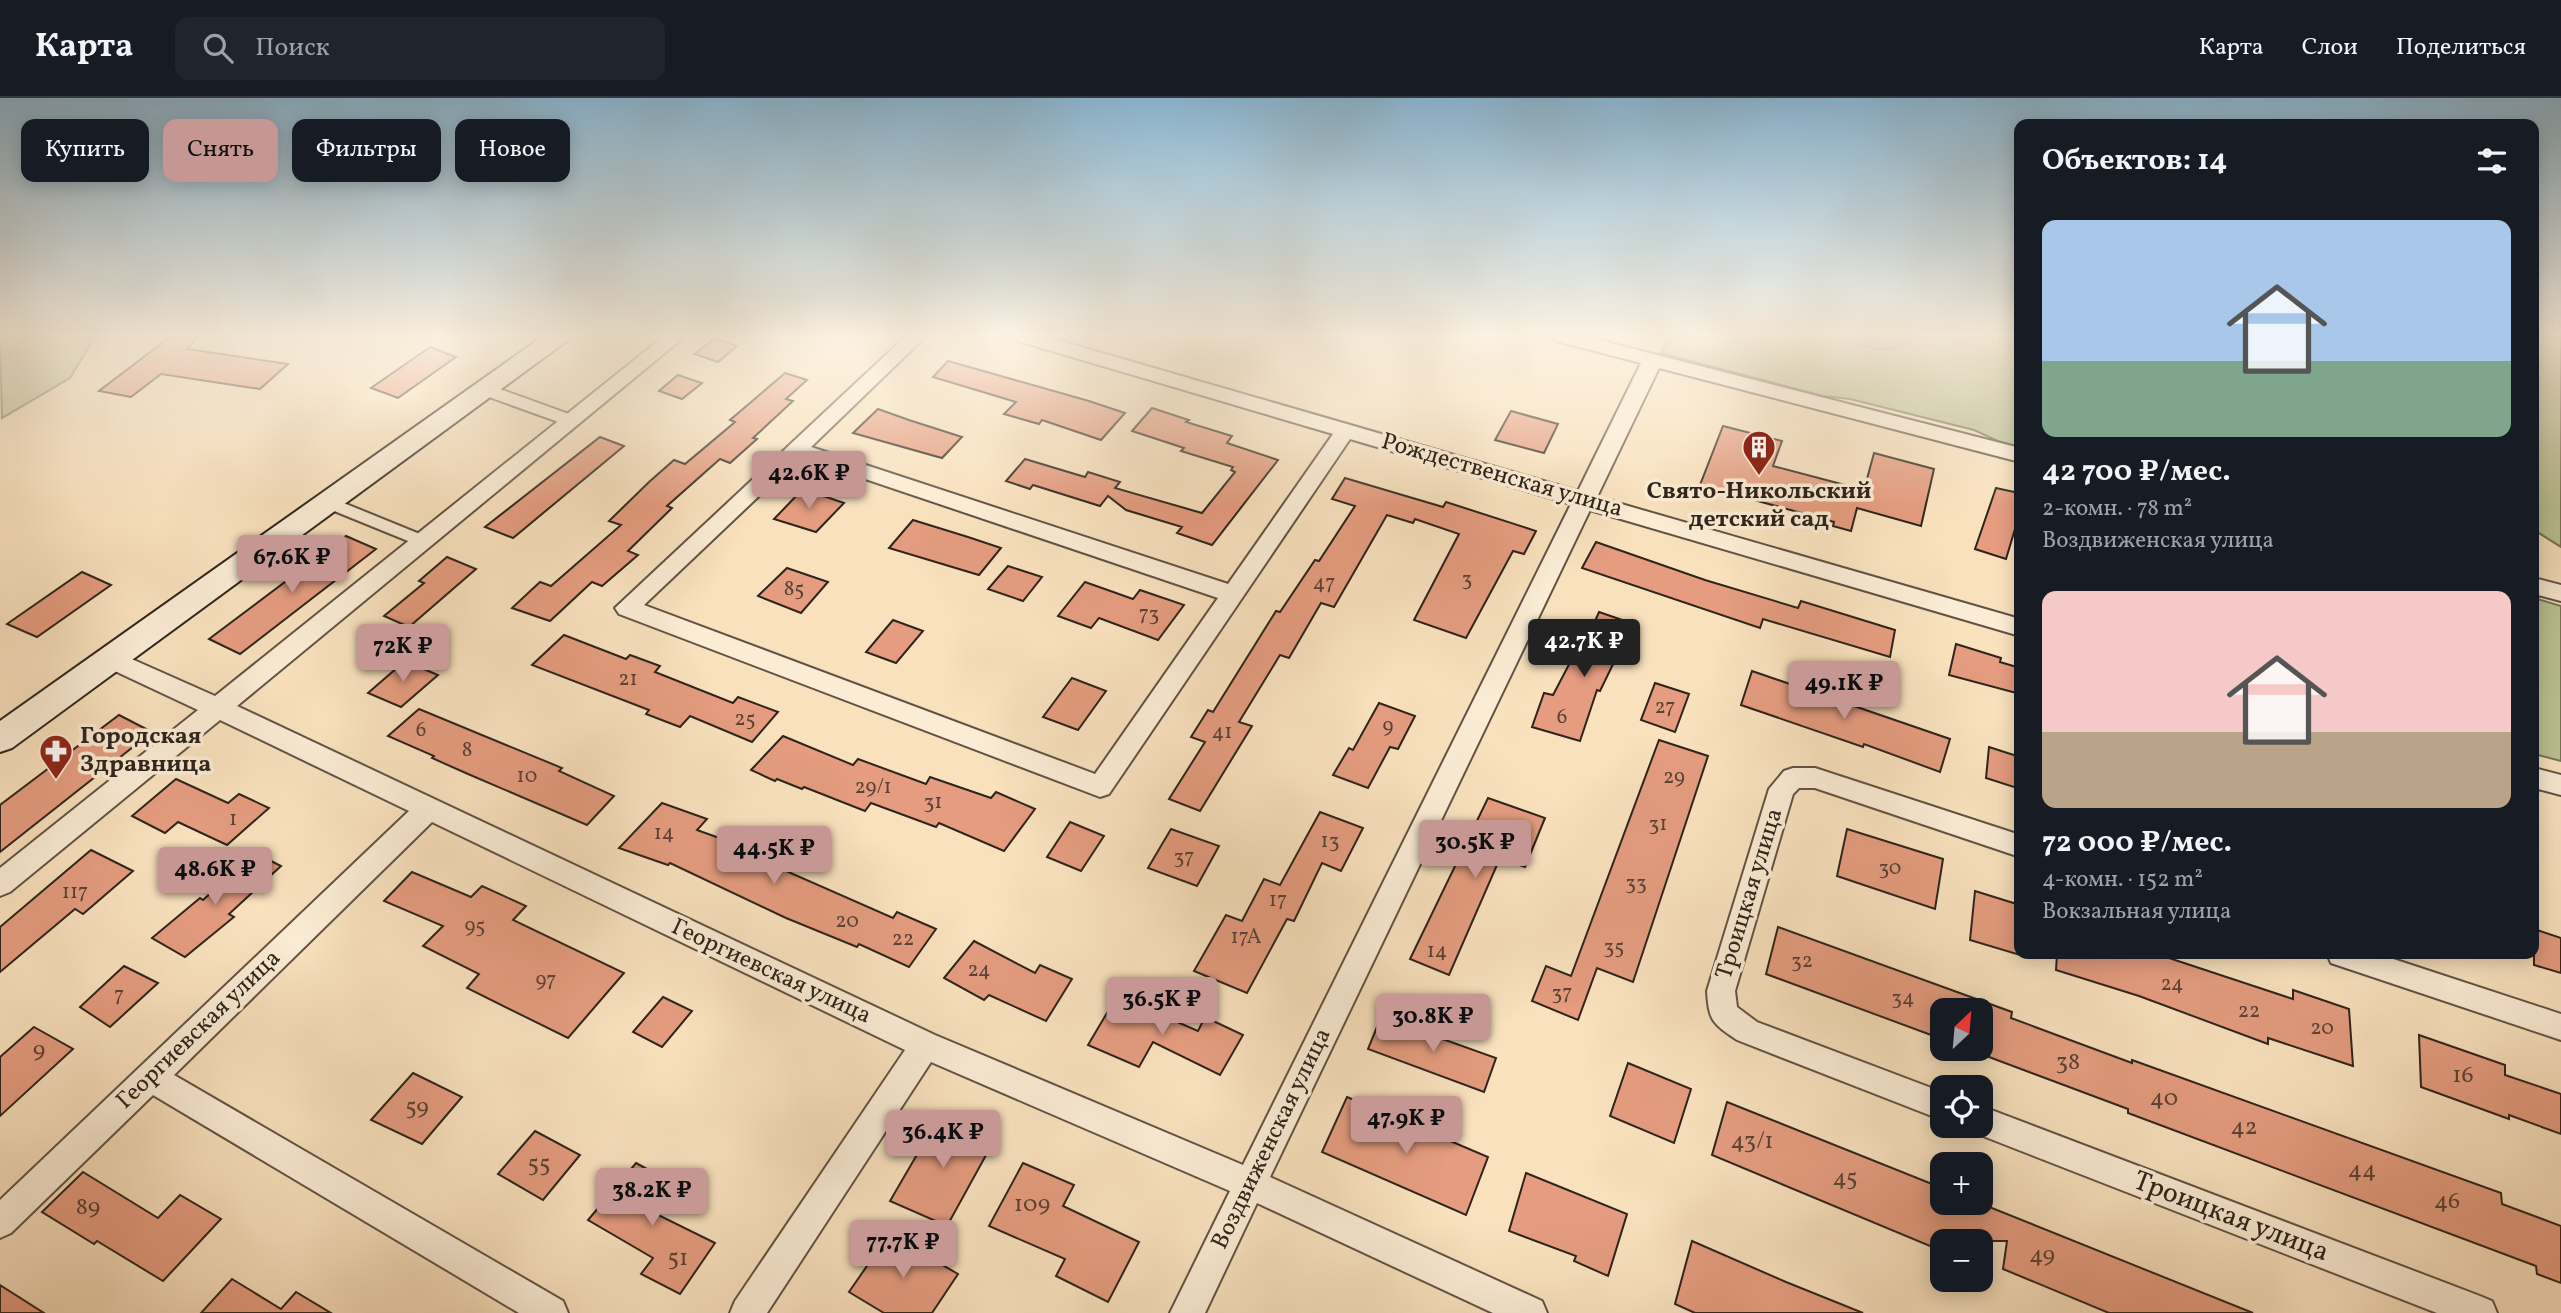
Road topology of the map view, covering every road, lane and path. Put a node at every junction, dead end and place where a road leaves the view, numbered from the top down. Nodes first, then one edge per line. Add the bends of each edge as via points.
1 (481, 394) edge
2 (496, 394) edge
3 (605, 394) edge
4 (856, 394) edge
5 (1218, 394) edge
6 (1636, 394) edge
7 (1780, 394) edge
8 (572, 421) junction
9 (1345, 431) junction
10 (797, 449) junction
11 (2014, 453) edge
12 (1585, 499) junction
13 (329, 503) junction
14 (425, 542) junction
15 (2539, 587) edge
16 (2561, 593) edge
17 (1232, 594) junction
18 (2014, 626) edge
19 (110, 660) junction
20 (220, 709) junction
21 (0, 739) edge
22 (2539, 779) edge
23 (2561, 785) edge
24 (428, 809) junction
25 (2014, 844) edge
26 (0, 884) edge
27 (2356, 959) edge
28 (2561, 1027) edge
29 (925, 1045) junction
30 (150, 1077) junction
31 (1930, 1101) edge
32 (1993, 1126) edge
33 (1250, 1184) junction
34 (0, 1222) edge
35 (551, 1313) edge
36 (747, 1313) edge
37 (1186, 1313) edge
38 (1530, 1313) edge
39 (2480, 1313) edge

1 - 13 main road
2 - 8 lane
3 - 8 street
4 - 10 street
5 - 9 street, Рождественская улица
6 - 12 street, Воздвиженская улица
7 - 11 street
8 - 14 street
9 - 12 street, Рождественская улица
9 - 17 street
10 - 17 street
10 - 17 street via 627,608 1100,787
12 - 18 street, Рождественская улица
12 - 33 street, Воздвиженская улица
13 - 14 lane
13 - 19 main road
14 - 20 street
15 - 16 street
19 - 20 street, Георгиевская улица
19 - 21 main road
20 - 24 street, Георгиевская улица
20 - 26 street
22 - 23 street
24 - 29 street, Георгиевская улица
24 - 30 street, Георгиевская улица
25 - 31 street, Троицкая улица via 1815,778 1793,778 1782,789 1721,991 1723,1014 1747,1031
27 - 28 street
29 - 33 street, Георгиевская улица
29 - 36 street
30 - 34 street, Георгиевская улица
30 - 35 street
32 - 39 street, Троицкая улица
33 - 37 street, Воздвиженская улица
33 - 38 street, Георгиевская улица

